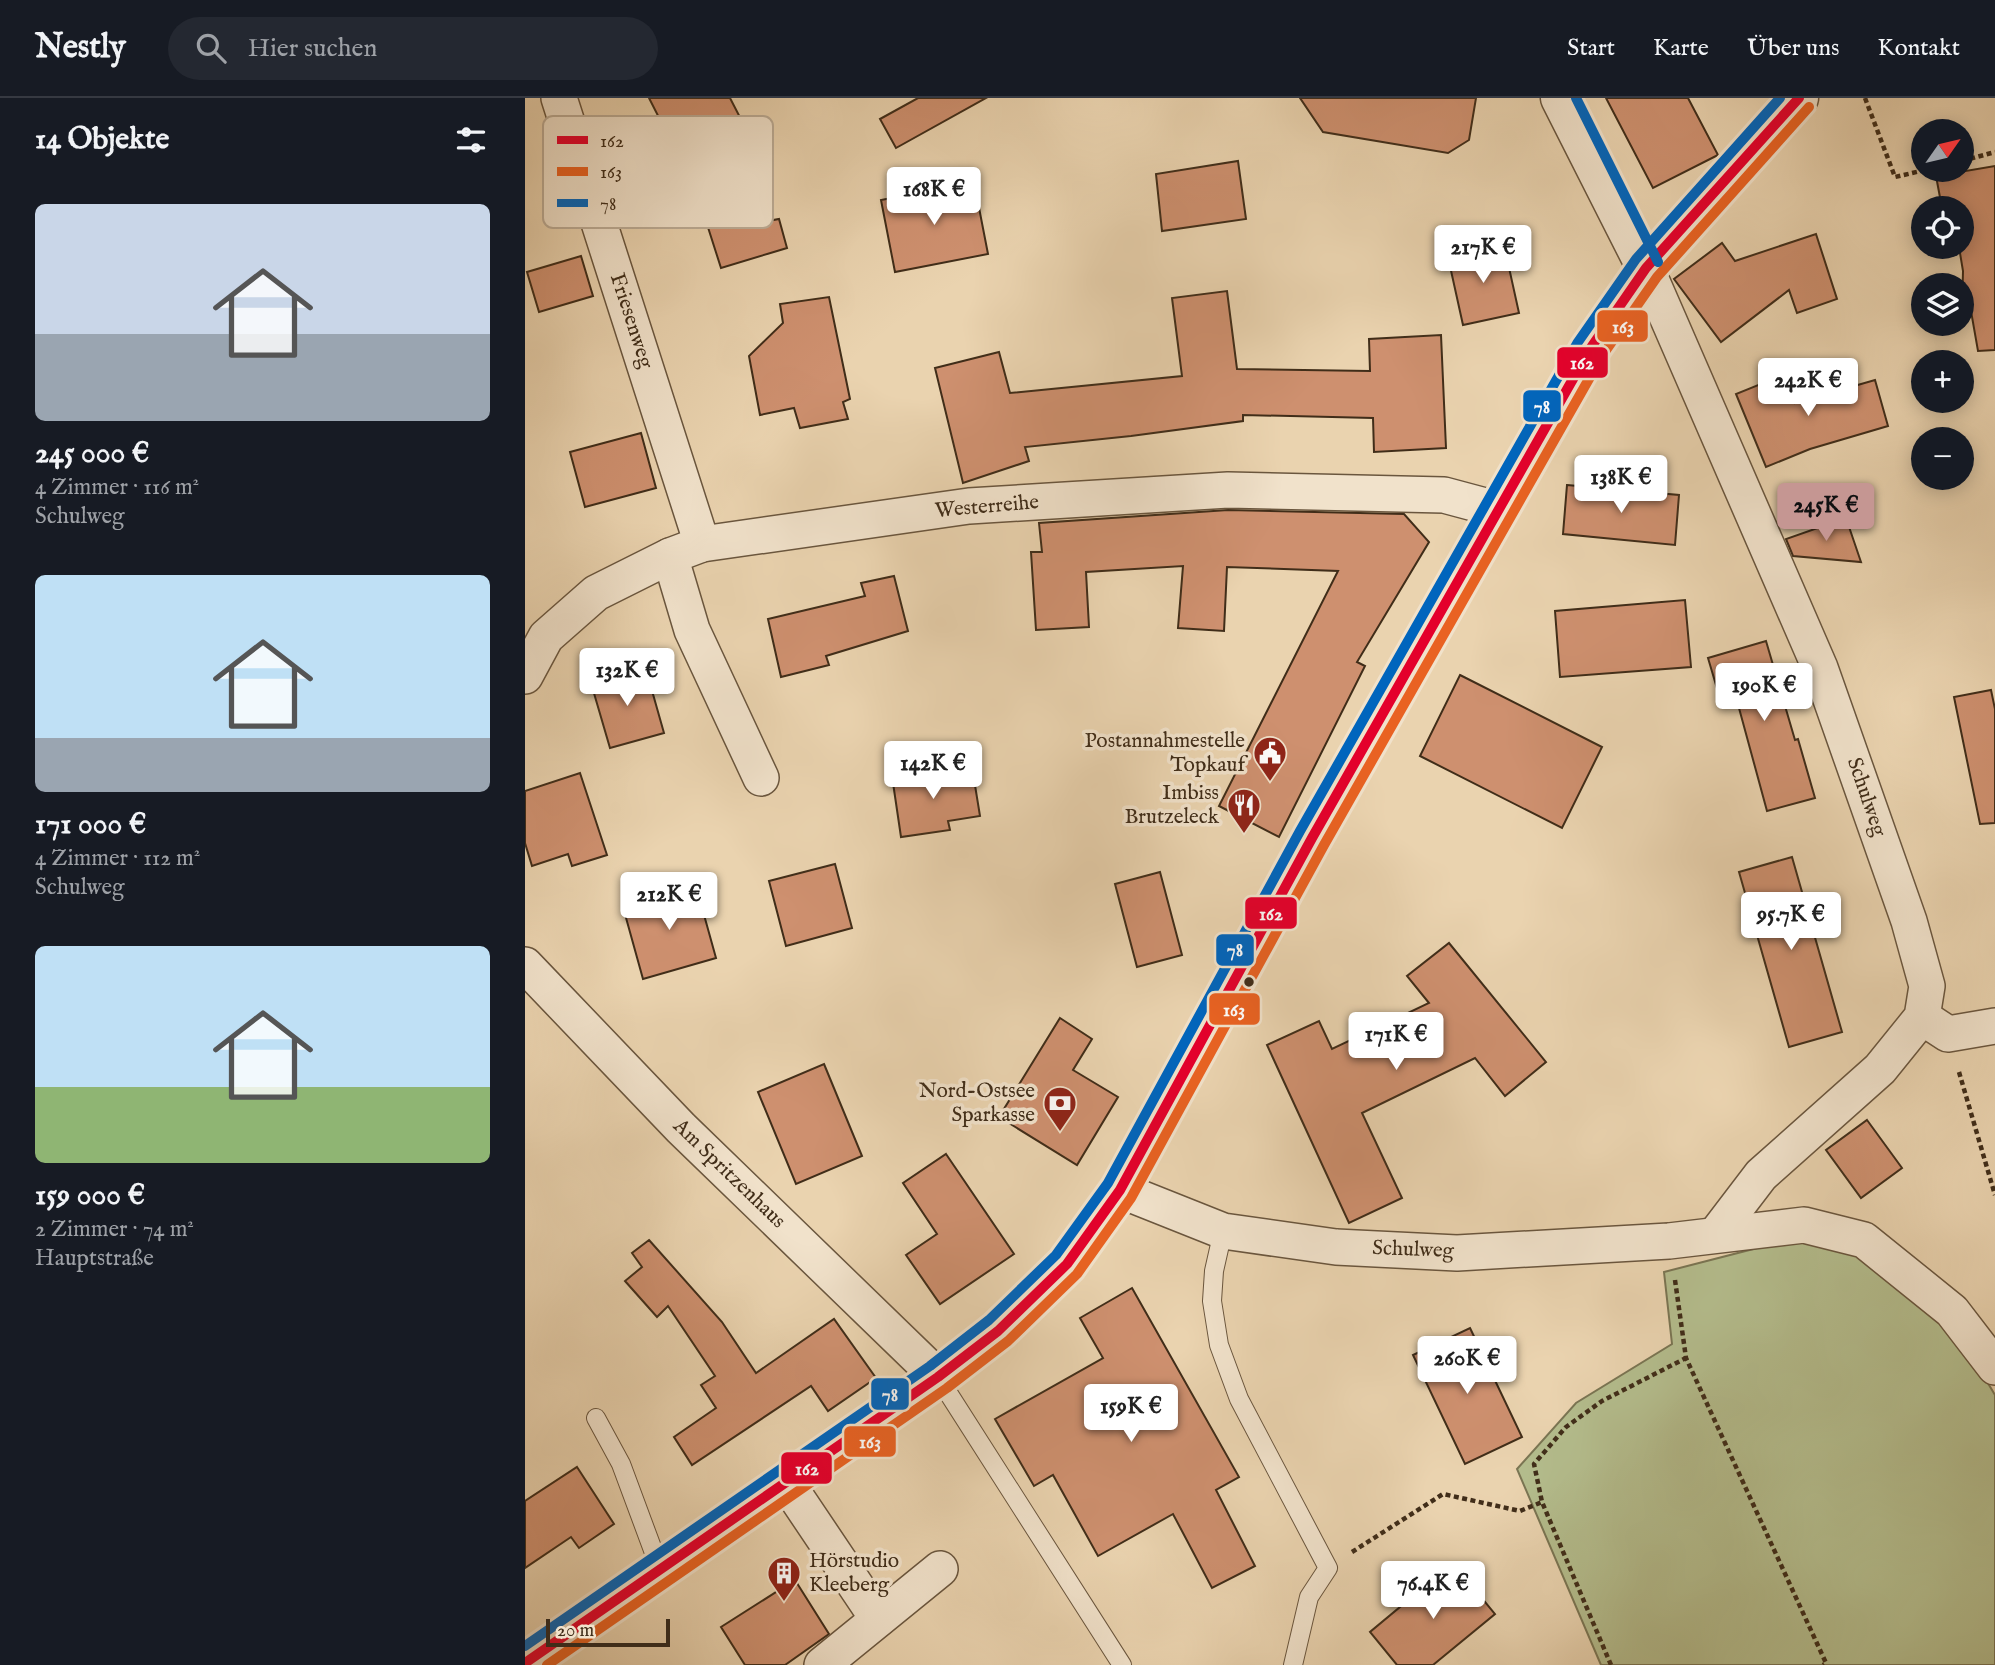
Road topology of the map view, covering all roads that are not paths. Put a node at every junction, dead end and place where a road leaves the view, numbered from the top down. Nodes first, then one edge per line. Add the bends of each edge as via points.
1 (559, 98) edge
2 (1560, 98) edge
3 (1799, 98) edge
4 (565, 116) edge
5 (601, 228) edge
6 (1646, 268) junction
7 (1500, 510) junction
8 (702, 544) junction
9 (670, 556) junction
10 (535, 634) edge
11 (525, 676) edge
12 (761, 778) dead end
13 (525, 965) edge
14 (1935, 1026) junction
15 (1995, 1026) edge
16 (1119, 1191) junction
17 (1223, 1231) junction
18 (1716, 1234) junction
19 (1995, 1367) edge
20 (938, 1377) junction
21 (596, 1418) dead end
22 (786, 1482) junction
23 (660, 1569) junction
24 (940, 1569) dead end
25 (878, 1619) junction
26 (525, 1663) edge
27 (822, 1665) edge
28 (1122, 1665) edge
29 (1293, 1665) edge

1 - 4 street, Friesenweg
2 - 6 street
3 - 6 street
5 - 8 street, Friesenweg
6 - 7 street via 1590,349
6 - 14 street, Schulweg via 1821,668 1909,920
7 - 8 street, Westerreihe via 1444,495 1228,490 969,506
7 - 16 street via 1312,838
8 - 9 street, Westerreihe
9 - 10 street, Westerreihe via 596,593
9 - 12 street via 692,630
10 - 11 street, Westerreihe
13 - 20 street, Am Spritzenhaus via 681,1128
14 - 15 street
14 - 18 street via 1879,1069 1761,1175
16 - 17 street, Schulweg
16 - 20 street via 1067,1264 998,1331
17 - 18 street, Schulweg via 1336,1247 1457,1253 1669,1241
17 - 29 lane via 1212,1301 1219,1345 1239,1399 1328,1568 1308,1597
18 - 19 street, Schulweg via 1804,1225 1864,1240 1951,1311
20 - 22 street
20 - 28 lane
21 - 23 lane via 621,1464
22 - 23 street
22 - 25 street
23 - 26 street
24 - 25 street
25 - 27 street

